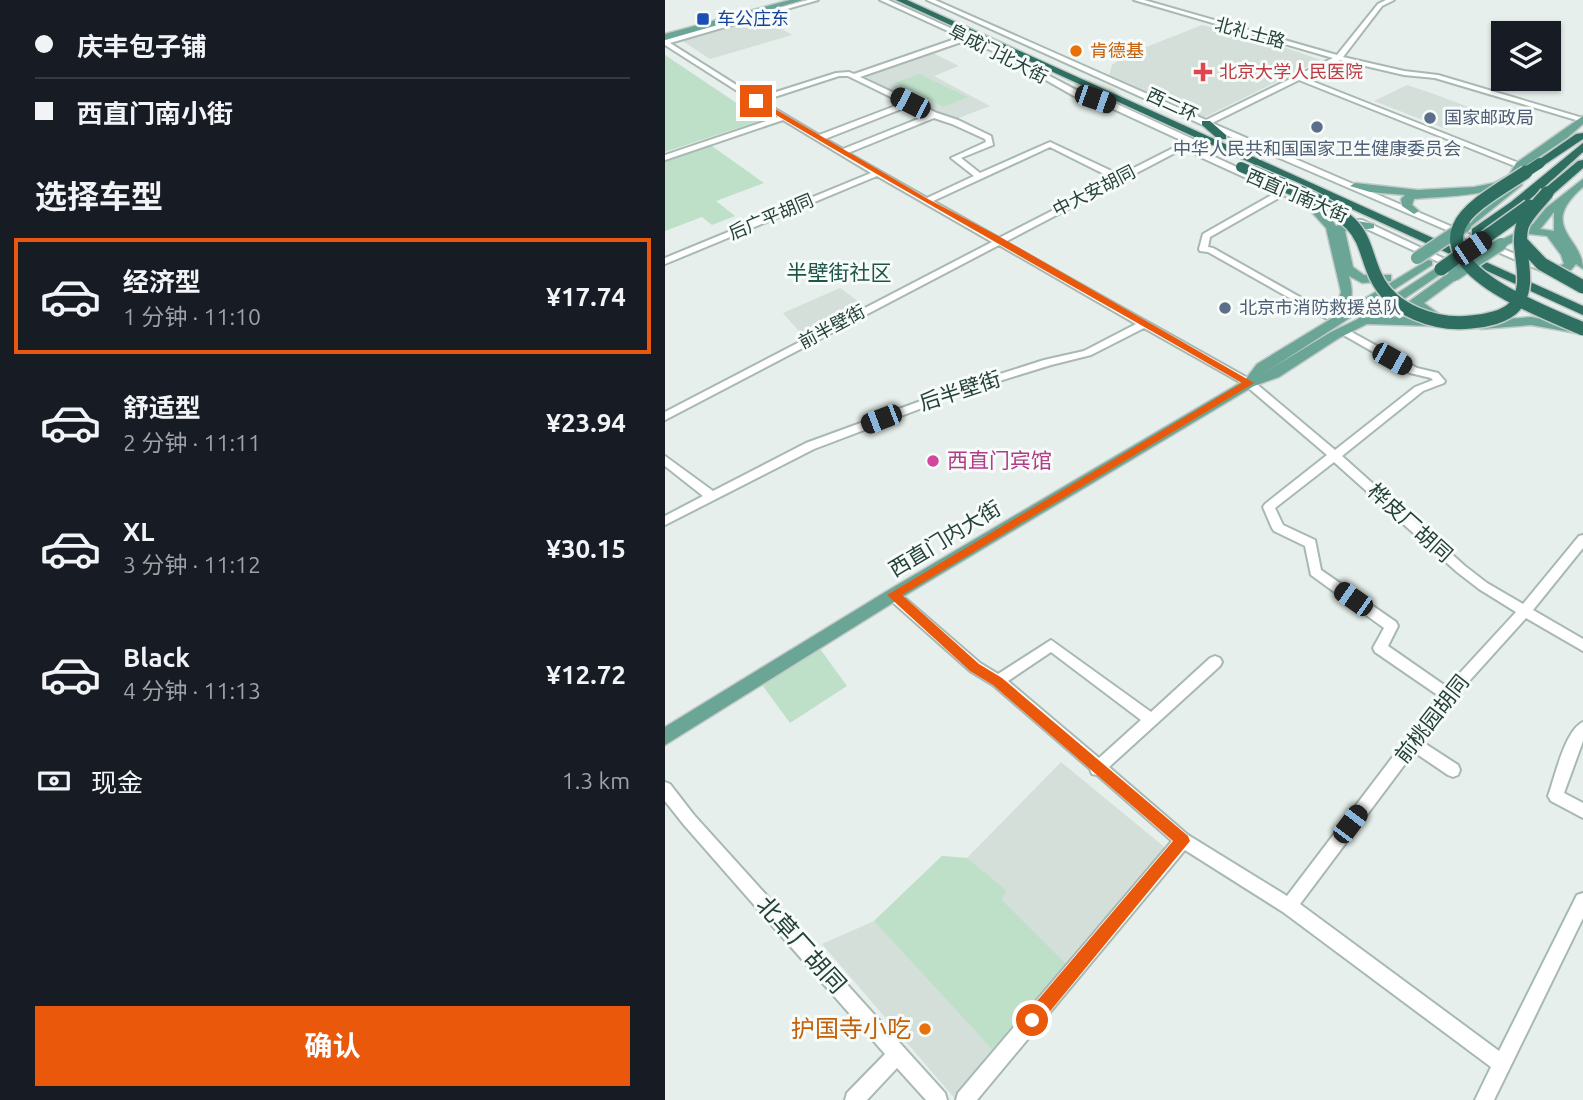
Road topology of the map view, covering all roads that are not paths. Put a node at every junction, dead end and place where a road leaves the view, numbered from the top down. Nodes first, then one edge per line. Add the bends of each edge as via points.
1 (780, 0) edge
2 (799, 0) edge
3 (815, 0) edge
4 (883, 0) edge
5 (900, 0) edge
6 (913, 0) edge
7 (930, 0) edge
8 (1137, 0) edge
9 (1391, 0) edge
10 (1000, 32) junction
11 (968, 37) junction
12 (665, 38) edge
13 (1035, 54) junction
14 (1339, 58) junction
15 (855, 76) junction
16 (1299, 78) junction
17 (1077, 94) junction
18 (756, 101) junction
19 (910, 103) junction
20 (1139, 108) junction
21 (934, 115) junction
22 (785, 117) junction
23 (1206, 123) junction
24 (1581, 125) edge
25 (1177, 127) junction
26 (1221, 137) junction
27 (819, 138) junction
28 (1193, 142) junction
29 (1583, 146) edge
30 (843, 152) junction
31 (665, 158) edge
32 (1583, 162) edge
33 (1520, 165) junction
34 (877, 173) junction
35 (979, 176) junction
36 (1119, 178) junction
37 (1340, 179) joint
38 (1583, 182) edge
39 (1355, 186) junction
40 (1284, 192) junction
41 (1547, 193) junction
42 (1568, 196) junction
43 (926, 201) junction
44 (1311, 205) junction
45 (1492, 206) junction
46 (1414, 211) junction
47 (1370, 226) junction
48 (1529, 231) junction
49 (999, 240) junction
50 (1522, 243) junction
51 (665, 261) edge
52 (1429, 263) junction
53 (1583, 266) edge
54 (1544, 268) junction
55 (1387, 278) junction
56 (1583, 286) edge
57 (1511, 298) junction
58 (1583, 298) edge
59 (1419, 299) junction
60 (1343, 306) junction
61 (1583, 311) edge
62 (1327, 316) junction
63 (1391, 319) junction
64 (1364, 321) junction
65 (1143, 324) junction
66 (1581, 330) edge
67 (1343, 331) junction
68 (1310, 337) junction
69 (1249, 383) junction
70 (665, 415) edge
71 (1334, 454) junction
72 (665, 460) edge
73 (712, 497) junction
74 (665, 521) edge
75 (1583, 539) edge
76 (893, 595) junction
77 (1526, 610) junction
78 (1583, 646) edge
79 (1215, 662) dead end
80 (998, 681) junction
81 (1448, 695) junction
82 (1150, 719) junction
83 (1583, 728) edge
84 (665, 737) edge
85 (1412, 743) junction
86 (1097, 769) junction
87 (1453, 770) dead end
88 (665, 789) edge
89 (1583, 811) edge
90 (1183, 841) junction
91 (1583, 901) edge
92 (1289, 906) junction
93 (898, 1054) junction
94 (1500, 1063) junction
95 (854, 1100) edge
96 (939, 1100) edge
97 (965, 1100) edge
98 (1484, 1100) edge

1 - 12 main road
2 - 12 main road
3 - 12 street
4 - 11 street, 阜成门北大街
5 - 20 highway, 西二环
6 - 13 highway, 西二环
7 - 10 street, 阜成门北大街
8 - 14 street, 北礼士路
9 - 14 street via 1380,5
10 - 13 highway
10 - 23 street, 阜成门北大街
11 - 15 street
11 - 17 street, 阜成门北大街
12 - 18 street, 桦皮厂胡同
13 - 26 highway, 西二环
14 - 16 street
14 - 24 street, 北礼士路 via 1436,76
15 - 18 street via 838,74
15 - 19 street
16 - 23 street
16 - 33 street
17 - 20 highway
17 - 28 street, 阜成门北大街
18 - 22 street, 桦皮厂胡同
19 - 21 street
19 - 27 street
20 - 25 highway, 西二环
21 - 30 street
21 - 35 street via 988,138 990,143 955,158
22 - 27 street, 桦皮厂胡同
22 - 31 street
23 - 26 highway
23 - 37 street, 阜成门北大街
24 - 33 main road
24 - 66 highway, bridge via 1474,209 1455,237 1459,255 1483,279
25 - 28 highway
25 - 61 highway, 西二环
26 - 58 highway, 西二环
27 - 30 street, 桦皮厂胡同
28 - 36 street, 中大安胡同
28 - 40 street, 西直门南大街 via 1192,148 1201,154
28 - 50 highway, bridge via 1347,220 1362,238 1386,293 1406,308 1434,318 1480,321 1512,309 1523,289
29 - 52 highway via 1506,211
30 - 34 street, 桦皮厂胡同
32 - 41 highway
33 - 39 main road via 1511,179 1486,190 1393,192
33 - 45 main road via 1521,179
34 - 43 street, 桦皮厂胡同
34 - 51 street, 后广平胡同
35 - 36 street via 1050,144
35 - 43 street
36 - 49 street, 中大安胡同
37 - 39 street, 西直门南大街
38 - 42 main road
39 - 46 street, 西直门南大街
40 - 44 street, 西直门南大街
40 - 62 street via 1206,236 1203,249
41 - 50 highway, bridge via 1524,221
41 - 52 highway, bridge
42 - 48 main road
42 - 53 main road via 1557,215 1558,229
43 - 49 street, 桦皮厂胡同
44 - 47 street, 西直门南大街
44 - 60 main road via 1332,228 1346,290
45 - 46 main road via 1473,196 1416,195 1406,202
45 - 52 main road, bridge
46 - 54 street, 西直门南大街
47 - 55 main road via 1354,223 1339,229 1348,270 1362,279
47 - 57 street
48 - 54 main road via 1550,233 1568,256 1568,268
48 - 59 main road, bridge via 1501,244
49 - 65 street, 桦皮厂胡同
49 - 70 street, 前半壁街
50 - 56 highway, bridge via 1542,264
52 - 55 main road
52 - 64 main road, 西直门内大街
52 - 68 main road, 西直门内大街
54 - 56 street, 西直门南大街
55 - 60 main road
57 - 59 main road via 1521,309 1517,314 1468,323 1434,317 1420,308
57 - 66 street
59 - 63 main road
60 - 62 main road
62 - 68 main road
63 - 64 main road
63 - 66 main road via 1470,325 1531,321
64 - 67 main road, 西直门内大街
65 - 69 street, 桦皮厂胡同
65 - 73 street, 后半壁街 via 1087,354 952,392 810,446
67 - 69 main road, 西直门内大街 via 1273,374
67 - 71 street via 1440,381 1419,389
68 - 69 main road, 西直门内大街 via 1262,367
69 - 71 street, 桦皮厂胡同
69 - 76 main road, 西直门内大街
71 - 77 street, 桦皮厂胡同 via 1461,569
71 - 81 street via 1269,507 1278,528 1311,543 1315,572 1391,626 1380,648
72 - 73 street
73 - 74 street, 后半壁街
75 - 77 street, 前桃园胡同
76 - 80 street via 975,667
76 - 84 main road, 西直门内大街
77 - 78 street, 桦皮厂胡同
77 - 81 street, 前桃园胡同
79 - 82 street
80 - 82 street via 1051,645
80 - 86 street
81 - 85 street, 前桃园胡同
82 - 86 street
83 - 89 street via 1556,796
85 - 87 street
85 - 92 street, 前桃园胡同
86 - 90 street
88 - 93 street, 北草厂胡同
90 - 92 street
90 - 97 street
91 - 94 street
92 - 94 street
93 - 95 street
93 - 96 street, 北草厂胡同
94 - 98 street

